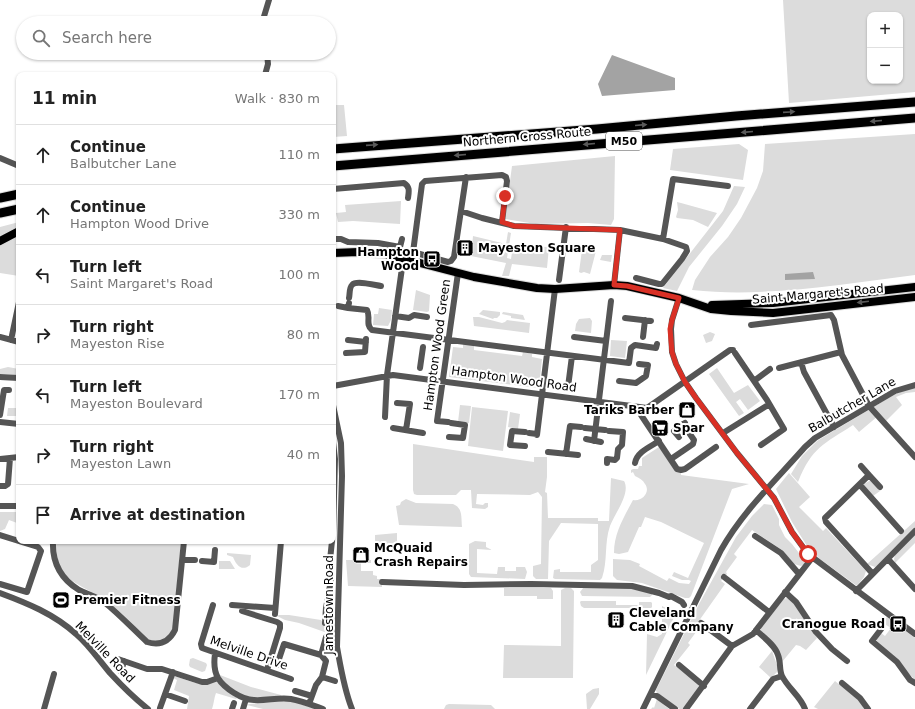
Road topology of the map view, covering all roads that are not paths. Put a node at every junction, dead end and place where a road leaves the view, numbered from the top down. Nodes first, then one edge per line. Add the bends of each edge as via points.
1 (269, 0) edge
2 (264, 16) edge
3 (268, 60) edge
4 (266, 72) edge
5 (915, 102) edge
6 (915, 118) edge
7 (336, 148) edge
8 (0, 158) edge
9 (16, 165) edge
10 (336, 166) edge
11 (466, 177) junction
12 (728, 186) dead end
13 (336, 189) edge
14 (16, 195) edge
15 (0, 198) edge
16 (408, 198) dead end
17 (16, 210) edge
18 (462, 211) junction
19 (0, 213) edge
20 (502, 222) junction
21 (566, 227) junction
22 (620, 230) junction
23 (16, 233) edge
24 (336, 239) edge
25 (402, 239) dead end
26 (663, 239) junction
27 (0, 242) edge
28 (336, 253) edge
29 (412, 256) junction
30 (402, 268) dead end
31 (458, 273) junction
32 (636, 278) dead end
33 (559, 280) dead end
34 (614, 285) junction
35 (381, 286) dead end
36 (915, 288) edge
37 (555, 289) junction
38 (915, 297) edge
39 (679, 298) junction
40 (611, 301) dead end
41 (348, 303) junction
42 (769, 303) junction
43 (699, 304) junction
44 (338, 306) dead end
45 (769, 313) junction
46 (16, 316) edge
47 (394, 316) junction
48 (427, 317) dead end
49 (625, 318) dead end
50 (751, 325) dead end
51 (392, 333) junction
52 (367, 336) junction
53 (0, 337) edge
54 (574, 337) dead end
55 (449, 339) junction
56 (11, 340) junction
57 (348, 340) dead end
58 (16, 341) edge
59 (606, 341) junction
60 (642, 341) junction
61 (424, 342) junction
62 (657, 344) dead end
63 (346, 352) dead end
64 (841, 352) junction
65 (548, 353) junction
66 (572, 356) junction
67 (604, 360) junction
68 (801, 362) junction
69 (634, 364) junction
70 (779, 368) dead end
71 (770, 369) dead end
72 (420, 372) junction
73 (387, 375) junction
74 (0, 377) edge
75 (16, 378) edge
76 (443, 381) junction
77 (619, 381) dead end
78 (754, 381) junction
79 (685, 382) junction
80 (336, 385) edge
81 (915, 386) edge
82 (9, 390) dead end
83 (567, 392) junction
84 (542, 394) junction
85 (386, 402) junction
86 (598, 402) junction
87 (768, 404) junction
88 (869, 406) junction
89 (642, 408) junction
90 (0, 415) edge
91 (384, 417) dead end
92 (336, 419) edge
93 (0, 422) edge
94 (16, 424) edge
95 (834, 427) junction
96 (393, 428) dead end
97 (595, 429) junction
98 (406, 430) junction
99 (423, 432) dead end
100 (723, 434) junction
101 (449, 437) dead end
102 (679, 437) dead end
103 (586, 439) dead end
104 (594, 441) junction
105 (659, 441) junction
106 (601, 442) dead end
107 (761, 445) dead end
108 (525, 446) dead end
109 (716, 448) dead end
110 (548, 452) dead end
111 (566, 454) junction
112 (578, 455) dead end
113 (915, 457) edge
114 (10, 458) junction
115 (16, 458) edge
116 (0, 459) edge
117 (671, 459) junction
118 (606, 463) dead end
119 (635, 463) dead end
120 (861, 466) dead end
121 (869, 475) junction
122 (860, 485) junction
123 (0, 486) edge
124 (880, 487) dead end
125 (767, 489) junction
126 (0, 506) edge
127 (16, 506) edge
128 (901, 531) dead end
129 (915, 531) edge
130 (0, 535) edge
131 (755, 536) dead end
132 (16, 540) edge
133 (30, 544) edge
134 (53, 544) edge
135 (184, 544) edge
136 (281, 544) edge
137 (332, 544) edge
138 (215, 550) dead end
139 (812, 558) junction
140 (888, 559) junction
141 (183, 560) junction
142 (195, 560) dead end
143 (202, 561) dead end
144 (872, 573) junction
145 (799, 574) junction
146 (724, 578) dead end
147 (382, 582) dead end
148 (0, 584) edge
149 (915, 589) edge
150 (856, 590) junction
151 (785, 592) junction
152 (0, 593) edge
153 (214, 605) dead end
154 (232, 605) dead end
155 (693, 608) junction
156 (242, 611) dead end
157 (770, 612) junction
158 (332, 618) dead end
159 (701, 623) dead end
160 (882, 628) dead end
161 (756, 630) junction
162 (915, 634) edge
163 (326, 637) dead end
164 (732, 646) junction
165 (215, 654) junction
166 (321, 656) junction
167 (847, 661) dead end
168 (277, 664) dead end
169 (679, 665) dead end
170 (266, 670) junction
171 (121, 672) dead end
172 (173, 672) junction
173 (54, 674) dead end
174 (782, 676) junction
175 (322, 677) junction
176 (218, 678) junction
177 (291, 679) dead end
178 (335, 681) dead end
179 (842, 683) dead end
180 (915, 683) edge
181 (704, 686) junction
182 (295, 691) dead end
183 (165, 694) junction
184 (651, 694) junction
185 (312, 696) junction
186 (246, 699) junction
187 (185, 701) dead end
188 (309, 704) junction
189 (160, 708) dead end
190 (44, 709) edge
191 (148, 709) edge
192 (243, 709) edge
193 (323, 709) edge
194 (352, 709) edge
195 (643, 709) edge
196 (675, 709) edge
197 (686, 709) edge
198 (750, 709) edge
199 (805, 709) edge
200 (868, 709) edge

1 - 2 street
3 - 4 street
7 -> 5 highway, Northern Cross Route / M50
6 -> 10 highway, Northern Cross Route / M50
8 - 9 street
11 - 18 street
11 - 20 street via 502,174 506,176
11 - 29 street via 425,181 422,184
12 - 26 street via 672,179
13 - 16 street via 404,183 408,186
14 - 15 highway
17 - 19 highway
18 - 20 street
18 - 29 street via 454,257 451,261
20 - 21 street via 514,226
21 - 22 street
21 - 33 street
22 - 26 street
22 - 34 street
23 - 27 main road
24 - 25 street via 400,247
26 - 32 street via 686,247 687,251 682,259 662,284
28 - 29 main road, Saint Margaret's Road via 370,252
29 - 31 main road, Saint Margaret's Road
30 - 47 street
31 - 37 main road, Saint Margaret's Road
31 - 55 street, Hampton Wood Green
34 - 37 main road, Saint Margaret's Road
34 - 39 main road, Saint Margaret's Road
35 - 41 street via 357,282 353,284 350,287
36 - 42 main road, Saint Margaret's Road
37 - 65 street
38 -> 45 main road, Saint Margaret's Road
39 - 43 main road, Saint Margaret's Road
39 - 79 street via 672,320 670,340 676,364
40 - 59 street
41 - 44 street
41 - 52 street via 367,310
42 - 43 main road, Saint Margaret's Road
42 - 45 main road
43 - 45 main road, Saint Margaret's Road via 731,312
46 - 56 street
47 - 48 street
47 - 51 street
49 - 60 street via 648,321
50 - 64 street via 831,315
51 - 52 street via 372,330
51 - 61 street
51 - 73 street
52 - 57 street
52 - 63 street via 365,352
53 - 56 street
54 - 59 street
55 - 61 street
55 - 65 street
55 - 76 street, Hampton Wood Green
56 - 58 street
59 - 67 street
60 - 62 street via 656,348
60 - 69 street via 631,348
61 - 72 street
64 - 68 street
64 - 88 street
65 - 66 street
65 - 84 street
66 - 67 street
66 - 83 street
67 - 69 street
67 - 86 street
68 - 70 street
68 - 95 street
69 - 77 street via 648,365 646,376 636,383
71 - 78 street
72 - 73 street, Hampton Wood Road
72 - 76 street, Hampton Wood Road
73 - 80 street, Hampton Wood Road
73 - 85 street
74 - 75 street
76 - 84 street, Hampton Wood Road
76 - 101 street, Hampton Wood Green via 437,421 465,425 463,438
78 - 79 street via 730,350
78 - 87 street
79 - 89 street via 647,408
79 - 100 street
81 - 88 street, Balbutcher Lane via 895,391
82 - 90 street via 4,390
83 - 84 street, Hampton Wood Road
83 - 86 street, Hampton Wood Road
84 - 108 street via 537,435 512,431 510,445
85 - 91 street
85 - 98 street via 410,404
86 - 89 street, Hampton Wood Road
86 - 97 street
87 - 100 street
87 - 107 street via 784,429
88 - 95 street, Balbutcher Lane
88 - 113 street
89 - 105 street via 641,415
92 - 194 street, Jamestown Road via 341,443 342,476 338,647 341,674
93 - 94 street
95 - 125 street, Balbutcher Lane via 805,447
96 - 98 street
97 - 104 street
97 - 111 street via 570,426
97 - 118 street via 623,432 617,458 607,459
98 - 99 street
100 - 125 street
102 - 117 street via 674,431 685,423 694,440 693,444 686,446
103 - 104 street
104 - 106 street
105 - 117 street
105 - 119 street via 639,455
109 - 117 street via 685,470 677,469
110 - 111 street
111 - 112 street
114 - 115 street
114 - 116 street
114 - 123 street via 8,484
120 - 121 street
121 - 122 street
121 - 124 street
122 - 128 street
122 - 144 street via 825,518
125 - 139 street via 776,500 797,541
125 - 155 street, Balbutcher Lane via 727,541
126 - 127 street
129 - 140 street
130 - 132 street
131 - 145 street via 781,553
133 - 148 street via 41,551 27,592
134 - 141 street via 56,565 65,580 103,601 147,642 154,644 164,643 171,638 175,630
135 - 141 street
136 - 154 street via 275,611
137 - 158 street via 331,580 325,621
138 - 143 street via 214,562
139 - 145 street
139 - 150 street
140 - 144 street
140 - 149 street
141 - 142 street
144 - 150 street
145 - 151 street
146 - 157 street
147 - 155 street via 632,586 671,596
150 - 162 street
151 - 157 street
151 - 167 street via 796,602 816,632
152 - 191 street, Melville Road via 47,614 76,634 135,699
153 - 165 street, Melville Drive via 207,614 201,646
155 - 184 street, Balbutcher Lane
156 - 170 street via 259,619 280,624
157 - 161 street
159 - 164 street
160 - 180 street via 872,642 897,662
161 - 164 street
161 - 174 street via 774,647
163 - 166 street
164 - 181 street
165 - 170 street, Melville Drive
165 - 176 street
166 - 168 street via 284,644
166 - 175 street via 326,661
169 - 181 street
170 - 177 street, Melville Drive
171 - 172 street via 121,660 147,669
172 - 176 street via 202,682
172 - 183 street
173 - 190 street
174 - 198 street via 773,679
174 - 199 street
175 - 178 street
175 - 185 street
176 - 186 street via 229,689
179 - 200 street via 860,698
181 - 197 street
182 - 185 street
183 - 187 street
183 - 189 street
184 - 195 street, Balbutcher Lane
184 - 196 street
185 - 188 street
186 - 188 street via 290,699
186 - 192 street
188 - 193 street

